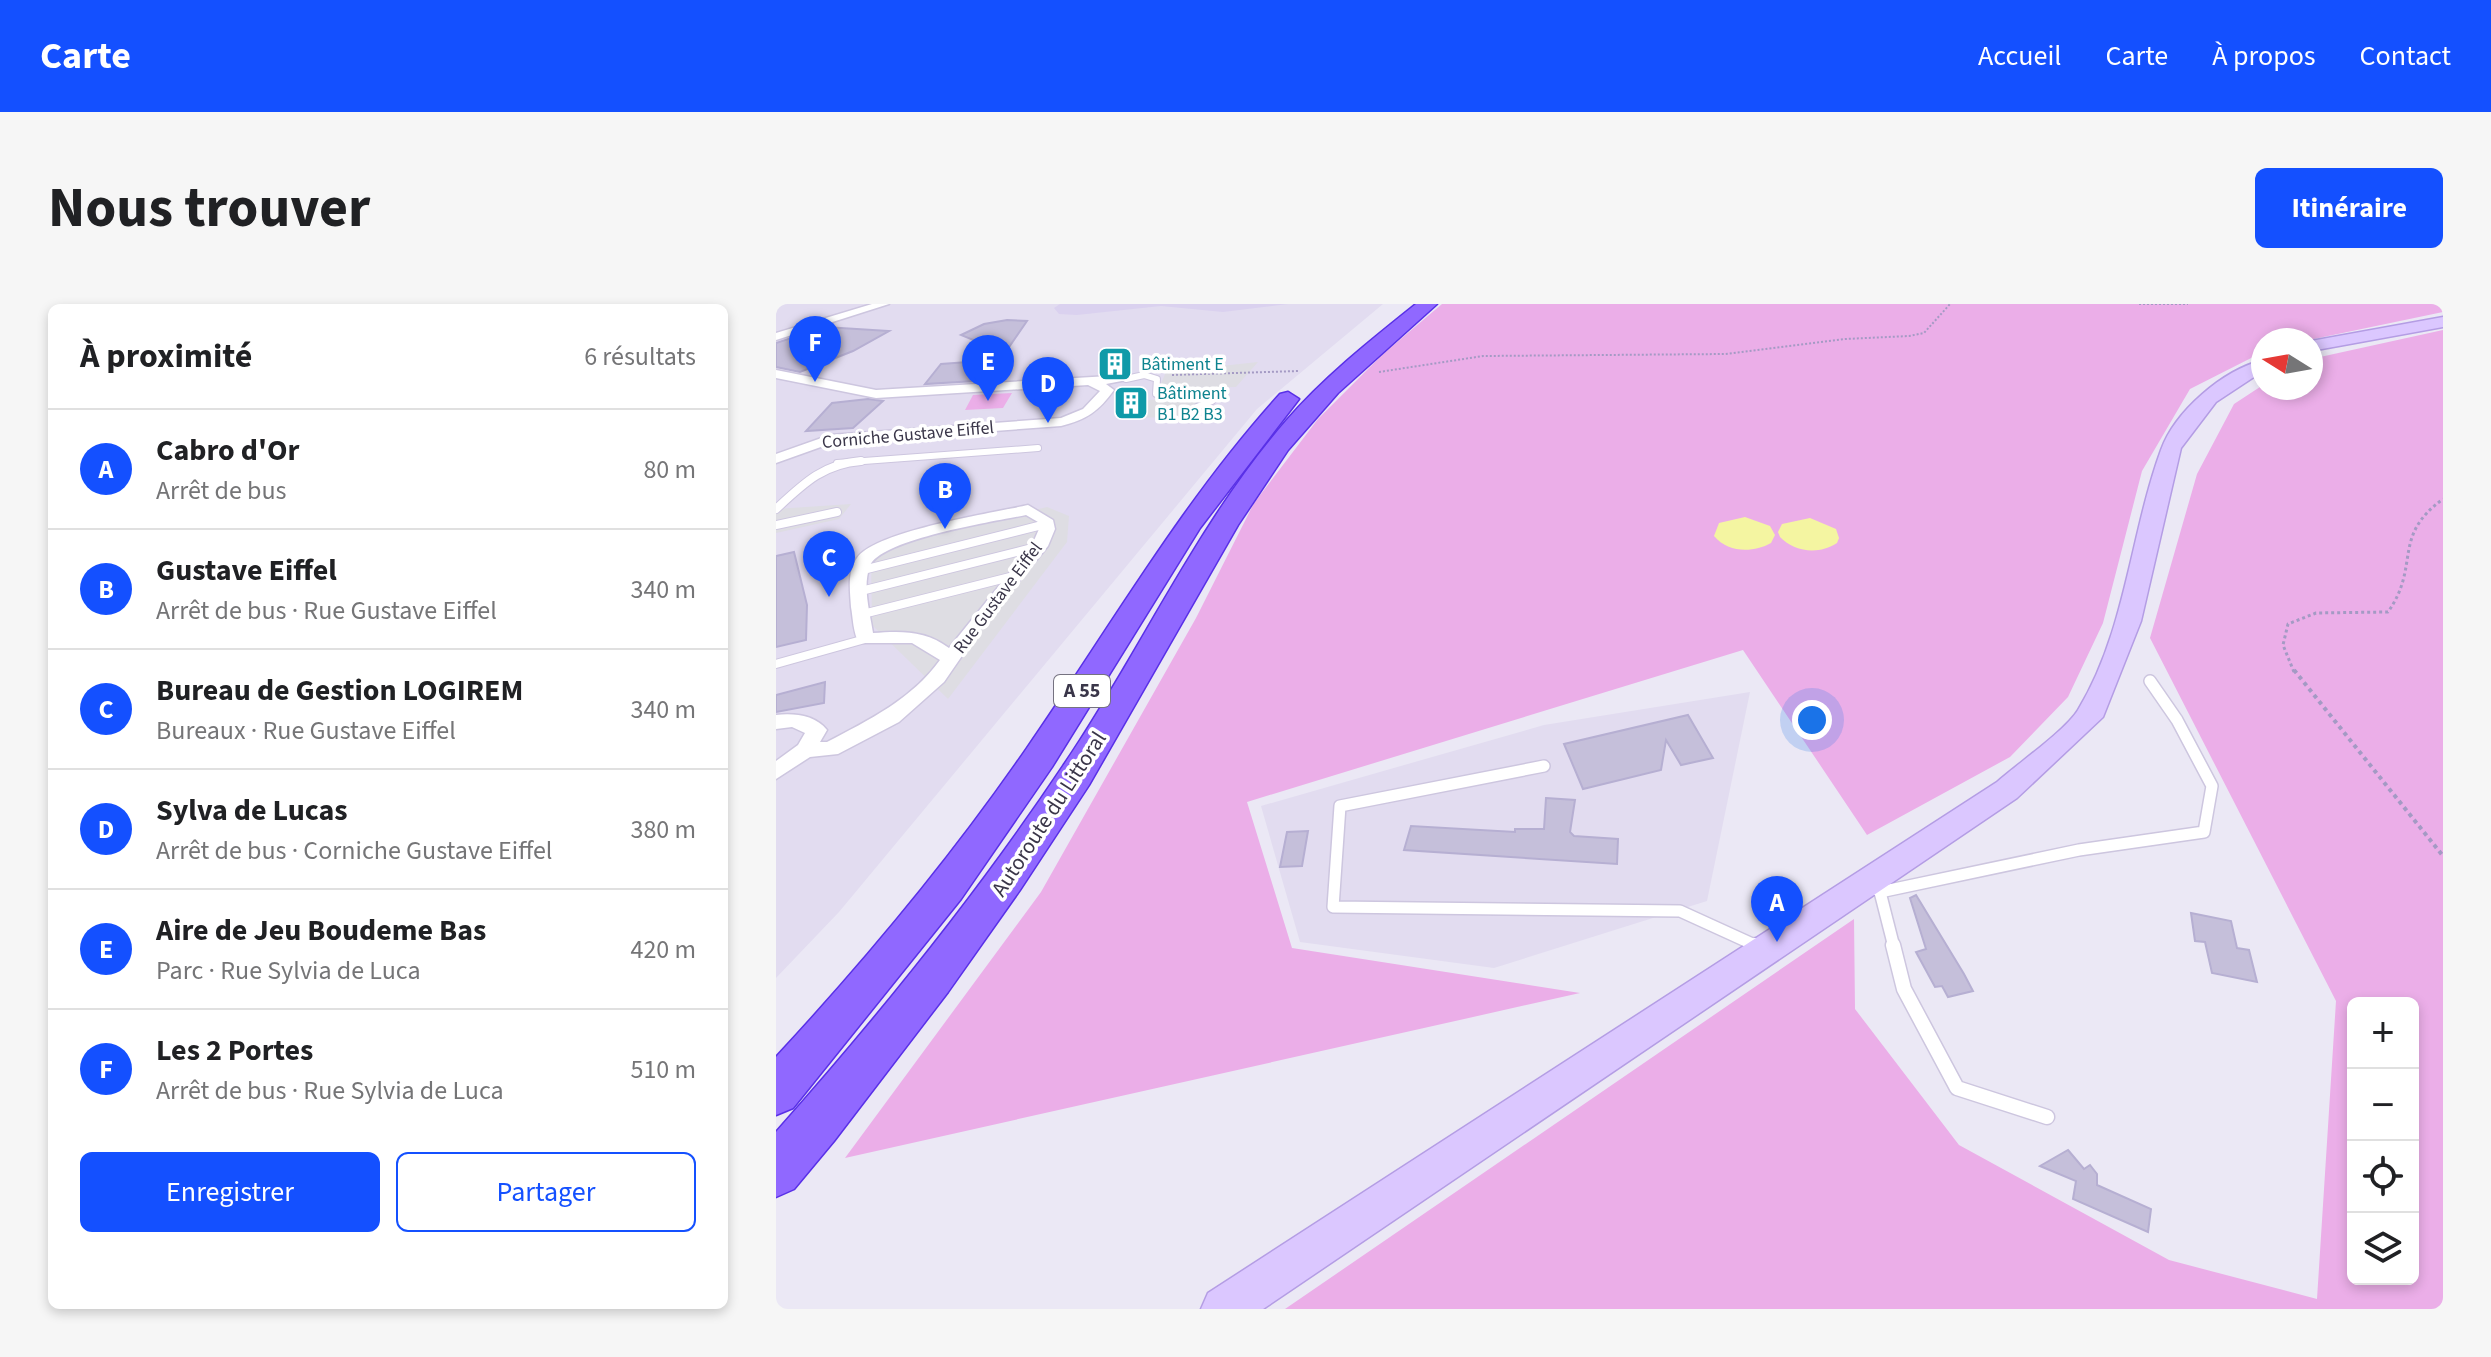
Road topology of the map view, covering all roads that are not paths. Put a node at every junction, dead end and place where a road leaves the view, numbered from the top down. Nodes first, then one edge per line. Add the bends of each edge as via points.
1 (884, 304) edge
2 (1400, 304) edge
3 (1428, 304) edge
4 (2443, 322) edge
5 (776, 337) edge
6 (2323, 344) edge
7 (2251, 373) edge
8 (776, 374) edge
9 (1126, 379) joint
10 (1092, 382) junction
11 (1197, 407) dead end
12 (1038, 448) dead end
13 (776, 459) edge
14 (776, 509) edge
15 (837, 512) dead end
16 (776, 525) edge
17 (1040, 546) junction
18 (1014, 576) junction
19 (861, 591) junction
20 (863, 614) junction
21 (865, 639) junction
22 (951, 660) junction
23 (776, 664) edge
24 (2150, 681) dead end
25 (776, 722) edge
26 (805, 750) junction
27 (1544, 766) dead end
28 (776, 772) edge
29 (1872, 887) junction
30 (1765, 950) junction
31 (776, 1092) edge
32 (2047, 1117) dead end
33 (776, 1171) edge
34 (1224, 1309) edge

1 - 5 street
2 - 31 highway, Autoroute du Littoral / A 55 via 1307,378 1244,446 1038,759 911,931
3 - 33 highway, Autoroute du Littoral / A 55 via 1331,388 1279,445 1227,520 1079,772 990,905
4 - 6 main road
7 - 29 main road via 2203,403 2171,448 2129,621 2089,717 2007,790
8 - 10 street via 876,394
9 - 10 street
9 - 11 lane via 1153,376 1156,394 1162,396 1209,396 1212,401
10 - 13 street, Corniche Gustave Eiffel via 1108,390 1084,417 830,439
12 - 14 lane via 838,463 815,473
15 - 16 lane
17 - 18 street, Rue Gustave Eiffel
17 - 19 lane
17 - 19 street, Rue Gustave Eiffel via 1045,520 1028,510 910,538 873,550 859,571
18 - 20 lane
18 - 22 street, Rue Gustave Eiffel
19 - 20 street, Rue Gustave Eiffel
20 - 21 street, Rue Gustave Eiffel
21 - 22 street, Rue Gustave Eiffel via 917,636
21 - 23 lane
22 - 26 street, Rue Gustave Eiffel via 892,717 831,749
24 - 29 lane via 2212,786 2204,832
25 - 26 street via 794,720 817,730
26 - 28 street, Rue Gustave Eiffel
27 - 30 lane via 1340,806 1333,907 1680,911
29 - 30 main road
29 - 32 lane via 1904,989 1957,1088
30 - 34 main road

